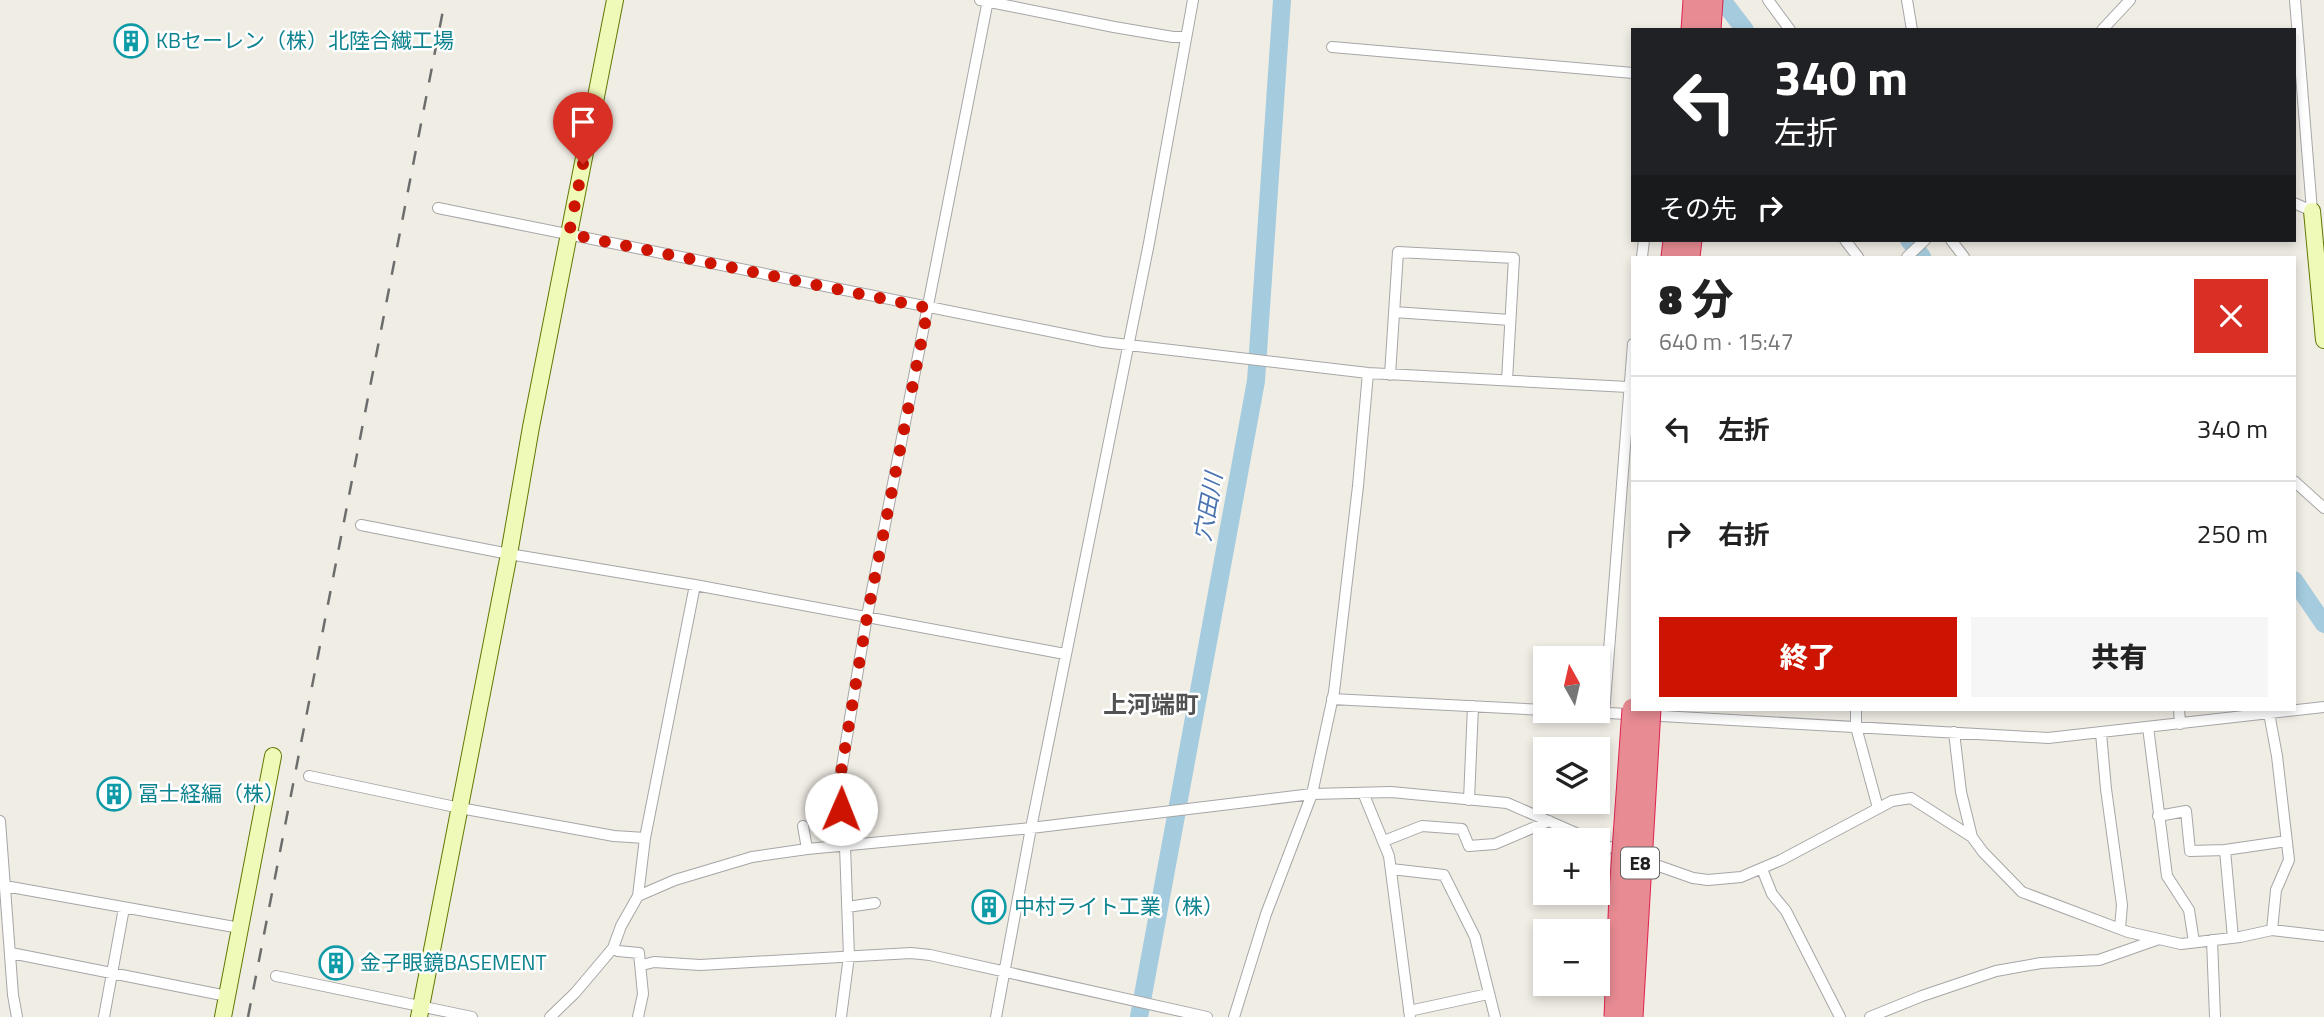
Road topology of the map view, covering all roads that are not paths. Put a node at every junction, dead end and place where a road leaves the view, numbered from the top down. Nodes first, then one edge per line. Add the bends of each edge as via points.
1 (615, 0) edge
2 (981, 0) edge
3 (1193, 0) edge
4 (1768, 0) edge
5 (1907, 0) edge
6 (2130, 0) edge
7 (2295, 0) edge
8 (1789, 28) edge
9 (1912, 28) edge
10 (2104, 28) edge
11 (1186, 37) junction
12 (1332, 47) dead end
13 (1631, 73) edge
14 (2296, 204) edge
15 (438, 208) dead end
16 (2312, 211) junction
17 (569, 234) junction
18 (1847, 242) edge
19 (1923, 242) edge
20 (1953, 242) edge
21 (1857, 256) edge
22 (1908, 256) edge
23 (1963, 256) edge
24 (928, 308) junction
25 (1394, 312) junction
26 (1510, 320) junction
27 (2324, 340) edge
28 (1128, 345) junction
29 (1631, 361) edge
30 (1368, 373) junction
31 (1390, 375) junction
32 (1507, 380) junction
33 (1615, 385) dead end
34 (1628, 387) junction
35 (2296, 483) edge
36 (2324, 508) edge
37 (361, 525) dead end
38 (509, 554) junction
39 (695, 585) junction
40 (867, 617) junction
41 (1609, 646) edge
42 (1065, 654) junction
43 (1332, 699) junction
44 (1473, 706) junction
45 (2324, 707) edge
46 (1533, 709) edge
47 (2296, 710) edge
48 (1633, 711) edge
49 (1650, 711) edge
50 (1856, 711) edge
51 (2179, 711) edge
52 (2287, 711) edge
53 (2269, 713) junction
54 (1610, 714) edge
55 (2180, 724) junction
56 (1856, 727) junction
57 (2148, 727) junction
58 (1954, 732) junction
59 (2101, 733) junction
60 (273, 756) dead end
61 (309, 776) dead end
62 (1312, 794) junction
63 (1364, 795) junction
64 (1469, 800) junction
65 (460, 807) junction
66 (1878, 808) junction
67 (2158, 816) junction
68 (0, 821) edge
69 (1549, 821) junction
70 (803, 826) dead end
71 (1031, 828) junction
72 (1565, 828) edge
73 (1972, 837) junction
74 (645, 838) junction
75 (1384, 841) junction
76 (2287, 841) junction
77 (845, 846) junction
78 (1610, 847) edge
79 (807, 849) junction
80 (2225, 850) junction
81 (1391, 869) junction
82 (1762, 869) junction
83 (5, 886) junction
84 (638, 896) junction
85 (875, 903) dead end
86 (848, 907) junction
87 (124, 908) junction
88 (240, 928) junction
89 (2120, 928) junction
90 (2272, 930) junction
91 (2324, 936) edge
92 (2233, 939) junction
93 (2156, 940) junction
94 (2213, 940) junction
95 (2194, 942) junction
96 (613, 948) junction
97 (11, 953) junction
98 (849, 956) junction
99 (642, 965) junction
100 (1005, 971) junction
101 (112, 973) junction
102 (276, 976) dead end
103 (0, 992) edge
104 (1488, 994) junction
105 (13, 995) junction
106 (227, 996) junction
107 (420, 1012) edge
108 (1410, 1014) edge
109 (18, 1017) edge
110 (104, 1017) edge
111 (223, 1017) edge
112 (472, 1017) edge
113 (550, 1017) edge
114 (638, 1017) edge
115 (841, 1017) edge
116 (996, 1017) edge
117 (1207, 1017) edge
118 (1234, 1017) edge
119 (1494, 1017) edge
120 (1615, 1017) edge
121 (1632, 1017) edge
122 (1840, 1017) edge
123 (1870, 1017) edge
124 (2215, 1017) edge

1 - 17 street
2 - 11 street
2 - 24 street
3 - 11 street
4 - 8 street
5 - 9 street
6 - 10 street
7 - 16 street
11 - 28 street
12 - 13 street
14 - 16 street
15 - 17 street
16 - 27 street
17 - 24 street
17 - 38 street
18 - 21 street
19 - 22 street
20 - 23 street
24 - 28 street
24 - 40 street
25 - 26 street
25 - 26 street via 1398,252 1514,258
25 - 31 street
26 - 32 street
28 - 30 street
28 - 42 street
29 - 34 street
30 - 31 street
30 - 43 street
31 - 32 street
32 - 34 street
33 - 34 street
34 - 41 street
35 - 36 street
37 - 38 street
38 - 39 street
38 - 65 street
39 - 40 street
39 - 74 street
40 - 42 street
40 - 77 street via 838,790
42 - 71 street
43 - 44 street
43 - 62 street
44 - 46 street
44 - 64 street
45 - 47 street
48 - 120 highway, E8, bridge
49 - 121 highway, E8, bridge
50 - 56 street
51 - 55 street
52 - 53 street
53 - 55 street
53 - 76 street
54 - 56 street
55 - 57 street
56 - 58 street
56 - 66 street
57 - 59 street
57 - 67 street
58 - 59 street via 2048,738
58 - 73 street
59 - 89 street via 2122,905
60 - 88 street
61 - 65 street
62 - 63 street
62 - 71 street
62 - 118 street via 1266,914
63 - 64 street via 1391,792
63 - 75 street
64 - 69 street via 1507,803
65 - 74 street
65 - 107 street
66 - 73 street via 1910,798
66 - 82 street
67 - 80 street via 2186,811 2190,851
67 - 95 street via 2167,876 2189,910
68 - 83 street
69 - 72 street
69 - 75 street via 1495,844 1469,846 1462,829 1422,826
70 - 79 street
71 - 77 street
71 - 100 street
73 - 89 street via 2022,892
74 - 84 street
75 - 81 street
76 - 80 street
76 - 90 street via 2289,860 2276,890
77 - 79 street
77 - 86 street
78 - 82 street via 1693,878 1741,877
79 - 84 street via 751,857
80 - 92 street
81 - 104 street via 1444,875 1475,937
81 - 108 street
82 - 122 street
83 - 87 street
83 - 97 street
84 - 96 street
85 - 86 street
86 - 98 street
87 - 88 street
87 - 101 street
88 - 106 street
89 - 93 street
90 - 91 street
90 - 92 street
92 - 94 street
93 - 95 street
93 - 123 street via 2099,960 1996,971
94 - 95 street
94 - 124 street
96 - 99 street via 639,953
96 - 113 street
97 - 101 street
97 - 105 street
98 - 99 street
98 - 100 street via 911,953
98 - 115 street
99 - 114 street
100 - 116 street
100 - 117 street
101 - 106 street
101 - 110 street
102 - 107 street
103 - 105 street
104 - 108 street
104 - 119 street
105 - 109 street
106 - 111 street
107 - 112 street

